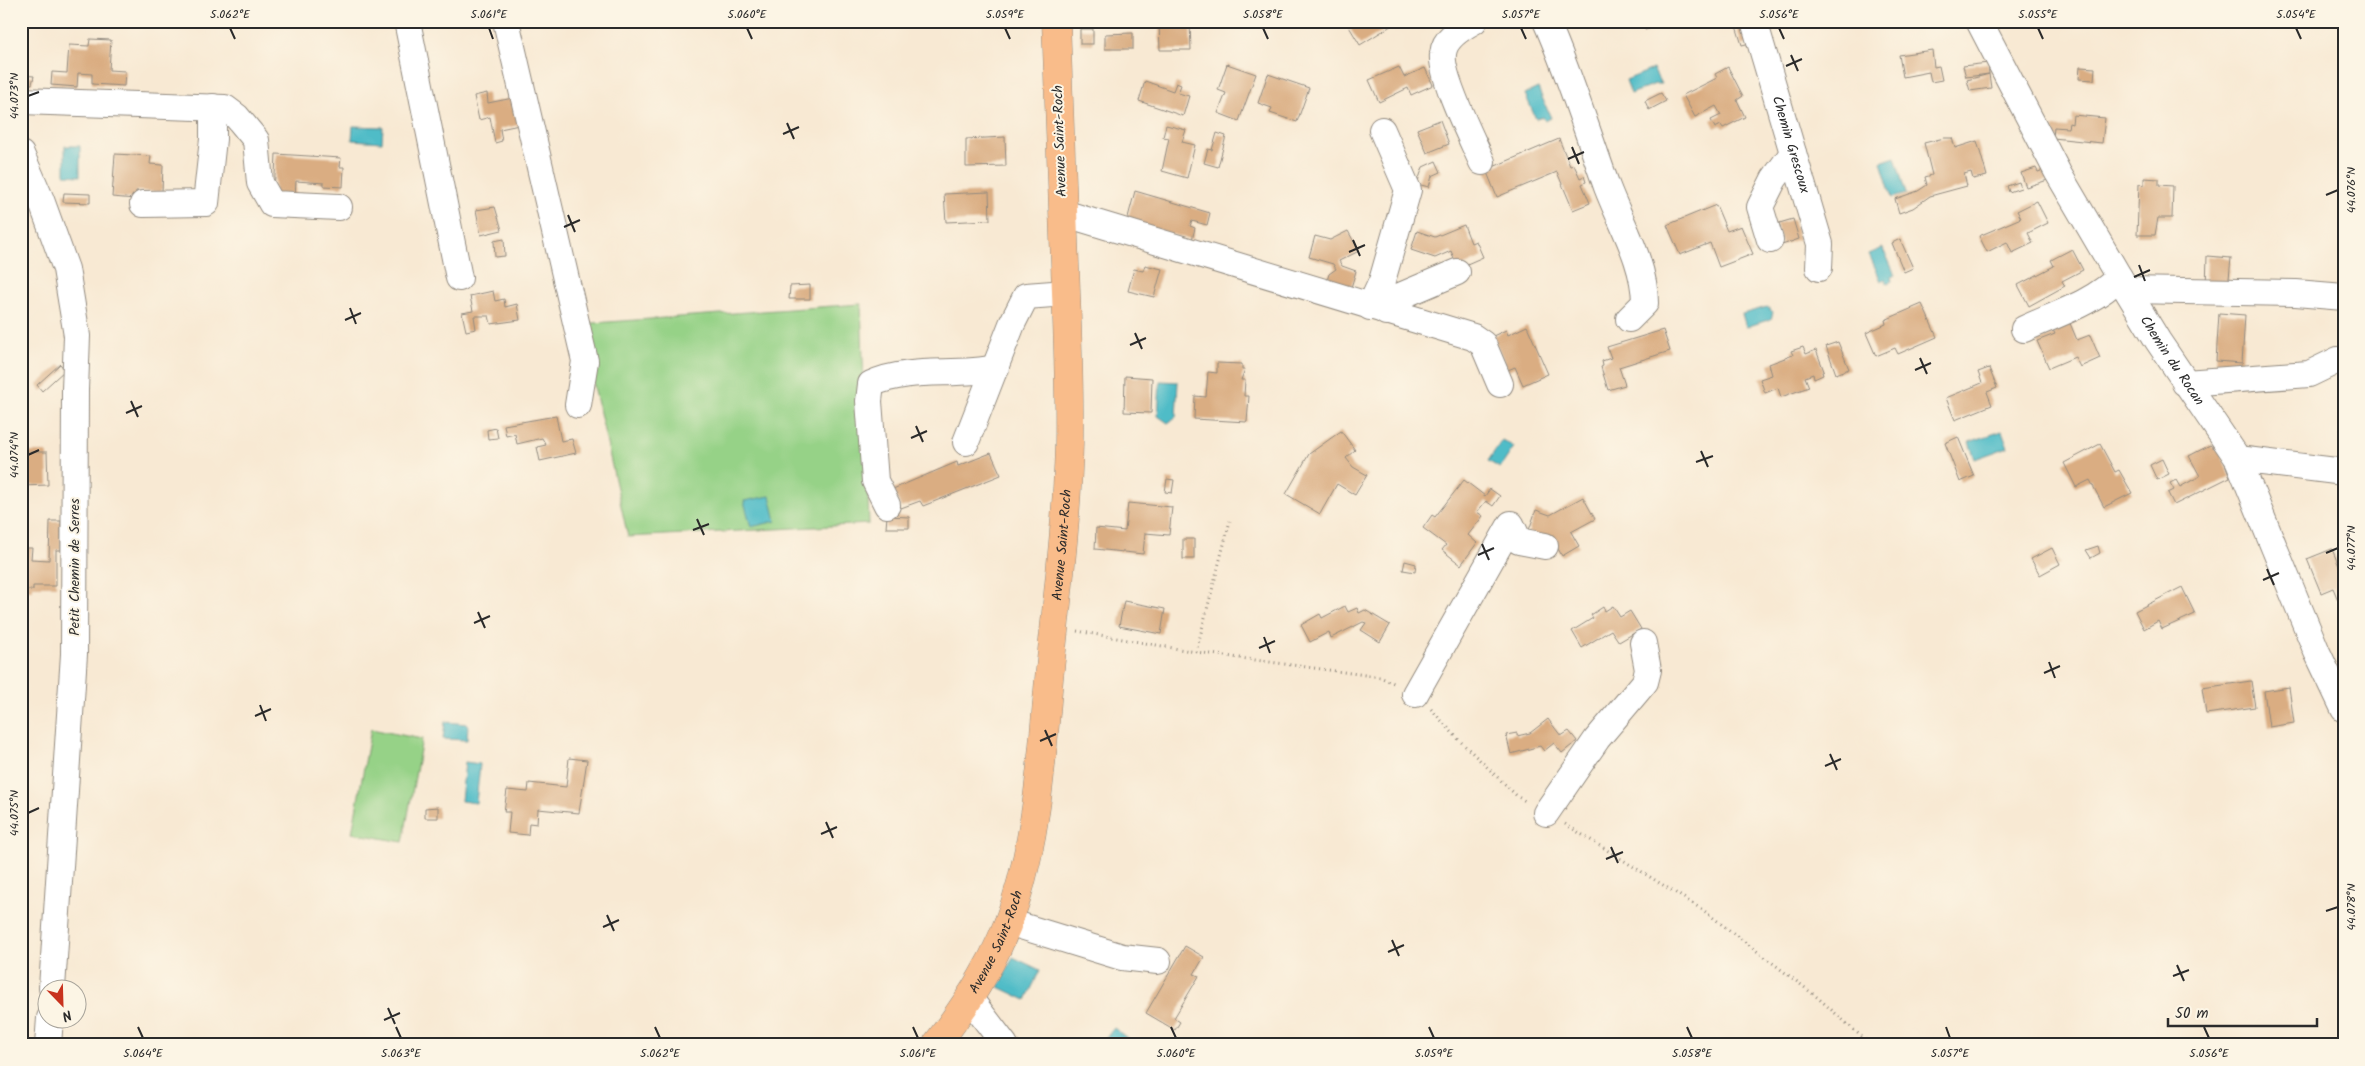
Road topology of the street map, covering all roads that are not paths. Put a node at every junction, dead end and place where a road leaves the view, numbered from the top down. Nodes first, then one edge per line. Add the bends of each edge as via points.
1 (406, 21) edge
2 (506, 21) edge
3 (1056, 21) edge
4 (1474, 21) edge
5 (1546, 21) edge
6 (1754, 21) edge
7 (1979, 21) edge
8 (21, 101) edge
9 (213, 107) junction
10 (1382, 130) dead end
11 (1792, 153) junction
12 (21, 154) edge
13 (1482, 162) dead end
14 (31, 201) edge
15 (143, 204) dead end
16 (339, 207) dead end
17 (1063, 213) junction
18 (1770, 240) dead end
19 (1819, 268) dead end
20 (1457, 272) dead end
21 (459, 278) dead end
22 (2124, 283) junction
23 (1066, 293) junction
24 (2344, 297) edge
25 (1378, 310) junction
26 (1629, 320) dead end
27 (2024, 329) dead end
28 (2344, 360) edge
29 (996, 368) junction
30 (2185, 383) junction
31 (1500, 384) dead end
32 (578, 405) dead end
33 (966, 442) dead end
34 (2238, 458) junction
35 (2344, 472) edge
36 (887, 505) dead end
37 (1545, 546) dead end
38 (1643, 643) dead end
39 (1415, 694) road end
40 (2344, 709) edge
41 (1546, 813) road end
42 (1008, 922) junction
43 (1158, 961) dead end
44 (53, 978) edge
45 (970, 999) junction
46 (49, 1028) edge
47 (48, 1045) edge
48 (936, 1045) edge
49 (1004, 1045) edge

1 - 21 street
2 - 32 street via 585,361
3 - 17 main road, Avenue Saint-Roch
4 - 13 street via 1450,38 1443,53 1449,84
5 - 26 street via 1564,61 1607,187 1645,283 1645,303
6 - 11 street, Chemin Grescoux
7 - 22 street, Chemin du Rocan via 2058,173
8 - 9 street
9 - 15 street via 206,203
9 - 16 street via 225,108 237,117 256,140 260,183 272,204
10 - 25 street via 1408,190 1382,281
11 - 18 street via 1760,207
11 - 19 street, Chemin Grescoux via 1820,244
12 - 14 street, Petit Chemin de Serres
14 - 44 street, Petit Chemin de Serres via 66,269 78,336 74,654
17 - 23 main road, Avenue Saint-Roch
17 - 25 street
20 - 25 street via 1391,300
22 - 24 street
22 - 27 street
22 - 30 street, Chemin du Rocan
23 - 29 street via 1026,296
23 - 42 main road, Avenue Saint-Roch via 1069,441 1065,530 1037,797 1028,853
25 - 31 street via 1473,337 1484,344
28 - 30 street via 2309,374
29 - 33 street
29 - 36 street via 978,372 904,373 871,384 869,401 875,481
30 - 34 street, Chemin du Rocan
34 - 35 street
34 - 40 street, Chemin du Rocan via 2317,652
37 - 39 street via 1519,541 1511,524
38 - 41 street via 1648,670 1645,682 1597,739
42 - 43 street via 1122,957
42 - 45 main road, Avenue Saint-Roch
45 - 48 main road, Avenue Saint-Roch
45 - 49 street
46 - 47 street

